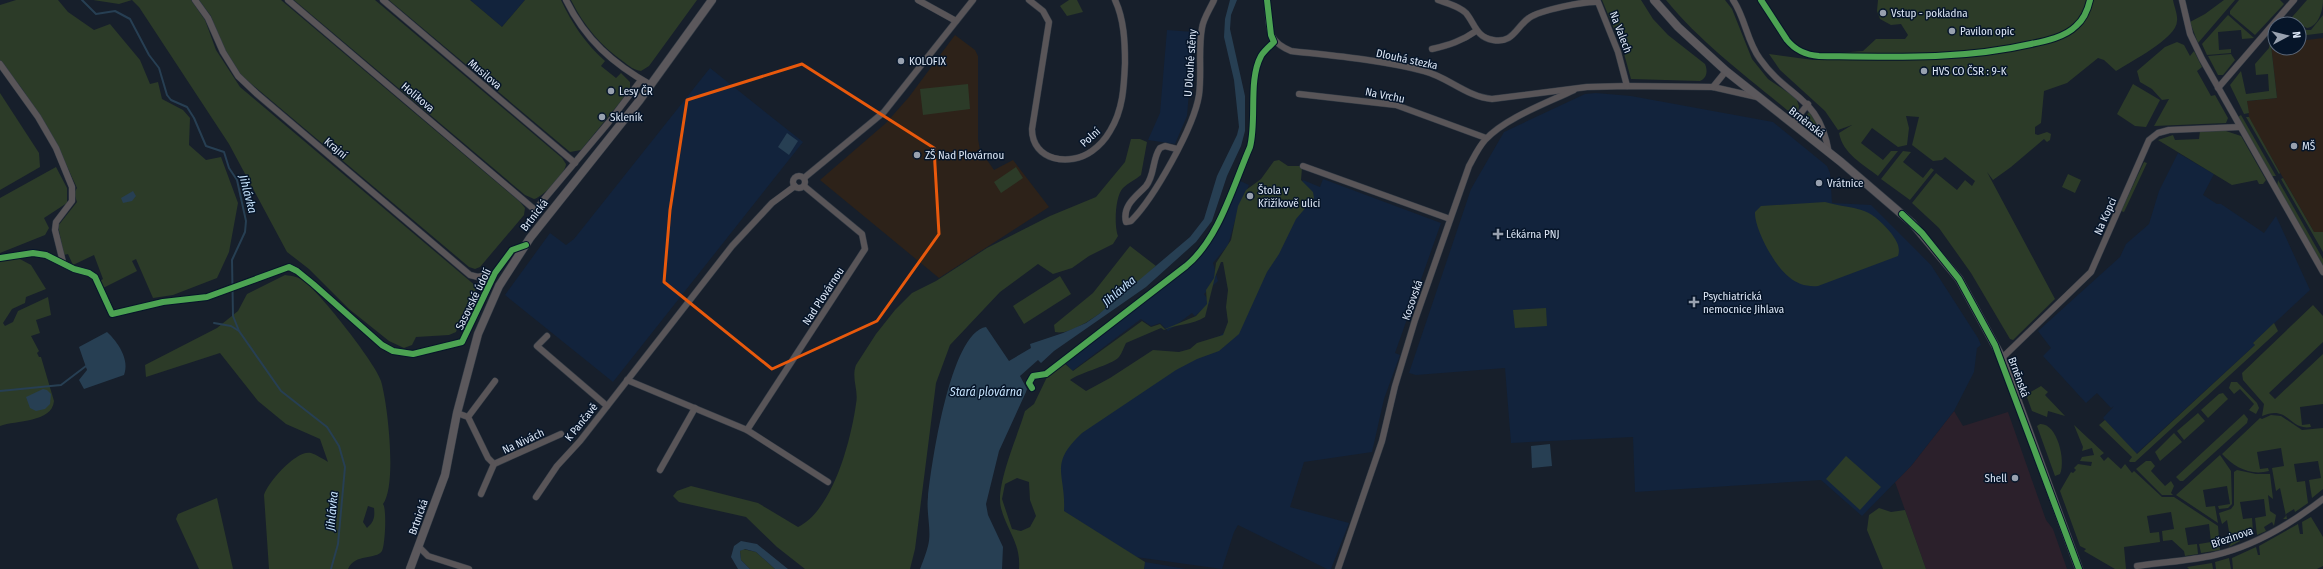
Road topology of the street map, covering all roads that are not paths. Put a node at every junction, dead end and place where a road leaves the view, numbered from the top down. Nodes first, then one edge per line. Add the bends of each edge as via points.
1 (195, 0) edge
2 (288, 0) edge
3 (383, 0) edge
4 (566, 0) edge
5 (712, 0) edge
6 (918, 0) edge
7 (973, 0) edge
8 (1029, 0) edge
9 (1115, 0) edge
10 (1214, 0) edge
11 (1267, 0) edge
12 (1438, 0) edge
13 (1654, 0) edge
14 (1733, 0) edge
15 (2182, 0) edge
16 (2294, 0) edge
17 (956, 21) junction
18 (1476, 31) junction
19 (1432, 49) dead end
20 (0, 64) edge
21 (1726, 71) junction
22 (641, 80) junction
23 (651, 86) junction
24 (1627, 86) junction
25 (1713, 88) junction
26 (2218, 88) junction
27 (1574, 90) junction
28 (1299, 94) dead end
29 (1759, 98) junction
30 (1808, 104) junction
31 (1792, 124) junction
32 (2240, 127) junction
33 (1486, 138) junction
34 (1177, 149) junction
35 (1829, 153) junction
36 (575, 163) junction
37 (1303, 166) dead end
38 (804, 178) junction
39 (794, 186) junction
40 (804, 186) junction
41 (535, 210) joint
42 (1450, 220) junction
43 (526, 245) junction
44 (0, 258) edge
45 (63, 262) junction
46 (2323, 272) edge
47 (495, 273) junction
48 (547, 336) dead end
49 (2002, 358) junction
50 (627, 380) junction
51 (496, 381) dead end
52 (607, 406) junction
53 (695, 408) junction
54 (457, 413) junction
55 (468, 417) junction
56 (747, 430) junction
57 (561, 434) dead end
58 (494, 464) junction
59 (660, 470) dead end
60 (828, 482) dead end
61 (481, 494) dead end
62 (536, 497) dead end
63 (2323, 499) edge
64 (419, 547) junction
65 (2137, 566) dead end
66 (410, 569) edge
67 (469, 569) edge
68 (1338, 569) edge
69 (2079, 569) edge

1 - 47 street, Krajní via 208,18 223,52 238,76 257,94 470,275 478,277
2 - 41 street, Holíkova
3 - 36 street, Musilova
4 - 22 street via 584,32 613,61
5 - 23 main road, Brtnická
6 - 17 street
7 - 17 street
8 - 9 street, Polní via 1043,11 1049,22 1032,129 1033,141 1043,154 1065,160 1079,158 1097,147 1110,132 1119,112 1125,78 1125,50 1123,23
10 - 34 street, U Dlouhé stěny via 1201,29 1202,71 1198,99
11 - 27 street, Dlouhá stezka via 1274,42 1291,51 1383,62 1425,71 1492,100 1549,91
12 - 18 street via 1465,12
13 - 21 main road, Brněnská via 1678,27
14 - 30 street via 1759,58 1780,81
15 - 26 street via 2190,34
16 - 26 street
17 - 38 street via 884,112
18 - 19 street via 1452,44
18 - 24 street, Na Valech via 1491,40 1500,41 1511,37 1530,17 1540,13 1598,2 1618,52
20 - 45 street via 38,117 56,148 72,188 72,201 56,222 55,230
21 - 25 street
21 - 29 main road, Brněnská
22 - 23 street
22 - 36 street, Brtnická
23 - 43 main road, Brtnická
24 - 25 street, Brněnská
24 - 27 street, Dlouhá stezka via 1587,87
25 - 29 street, Brněnská via 1734,90
26 - 32 street
27 - 33 street, Kosovská via 1511,121
28 - 33 street, Na Vrchu via 1396,105
29 - 31 main road, Brněnská
30 - 31 street
30 - 35 street via 1817,114 1825,131
31 - 35 main road, Brněnská
32 - 46 street
32 - 49 street, Na Kopci via 2169,130 2149,140 2091,272
33 - 42 street, Kosovská via 1469,166
34 - 34 street, U Dlouhé stěny via 1153,195 1131,221 1126,222 1125,215 1133,198 1149,181 1160,148 1165,146
35 - 49 main road, Brněnská via 1922,233 1959,279
36 - 41 street, Brtnická
37 - 42 street
38 - 39 street via 796,177
38 - 40 street
39 - 40 street
39 - 50 street via 772,203 732,246
40 - 56 street, Nad Plovárnou via 862,234 864,253
42 - 68 street, Kosovská via 1415,320 1382,441
43 - 47 street, Sasovské údolí via 512,250
43 - 54 main road, Brtnická via 508,271 487,310
44 - 45 street via 33,253
45 - 47 street, Sasovské údolí via 74,269 93,275 112,314 163,302 207,297 288,268 297,271 313,284 382,345 393,351 413,354 462,342
48 - 52 street, K Pančavě via 537,346
49 - 69 main road, Brněnská
50 - 52 street
50 - 53 street
51 - 55 street
52 - 62 street, K Pančavě via 557,466
53 - 56 street
53 - 59 street
54 - 55 street
54 - 64 main road, Brtnická via 445,475
55 - 58 street, Na Nivách via 488,458
56 - 60 street
57 - 58 street, Na Nivách
58 - 61 street, Na Nivách
63 - 65 street, Březinova via 2284,525 2243,546 2214,555
64 - 66 main road, Brtnická
64 - 67 street via 428,556

